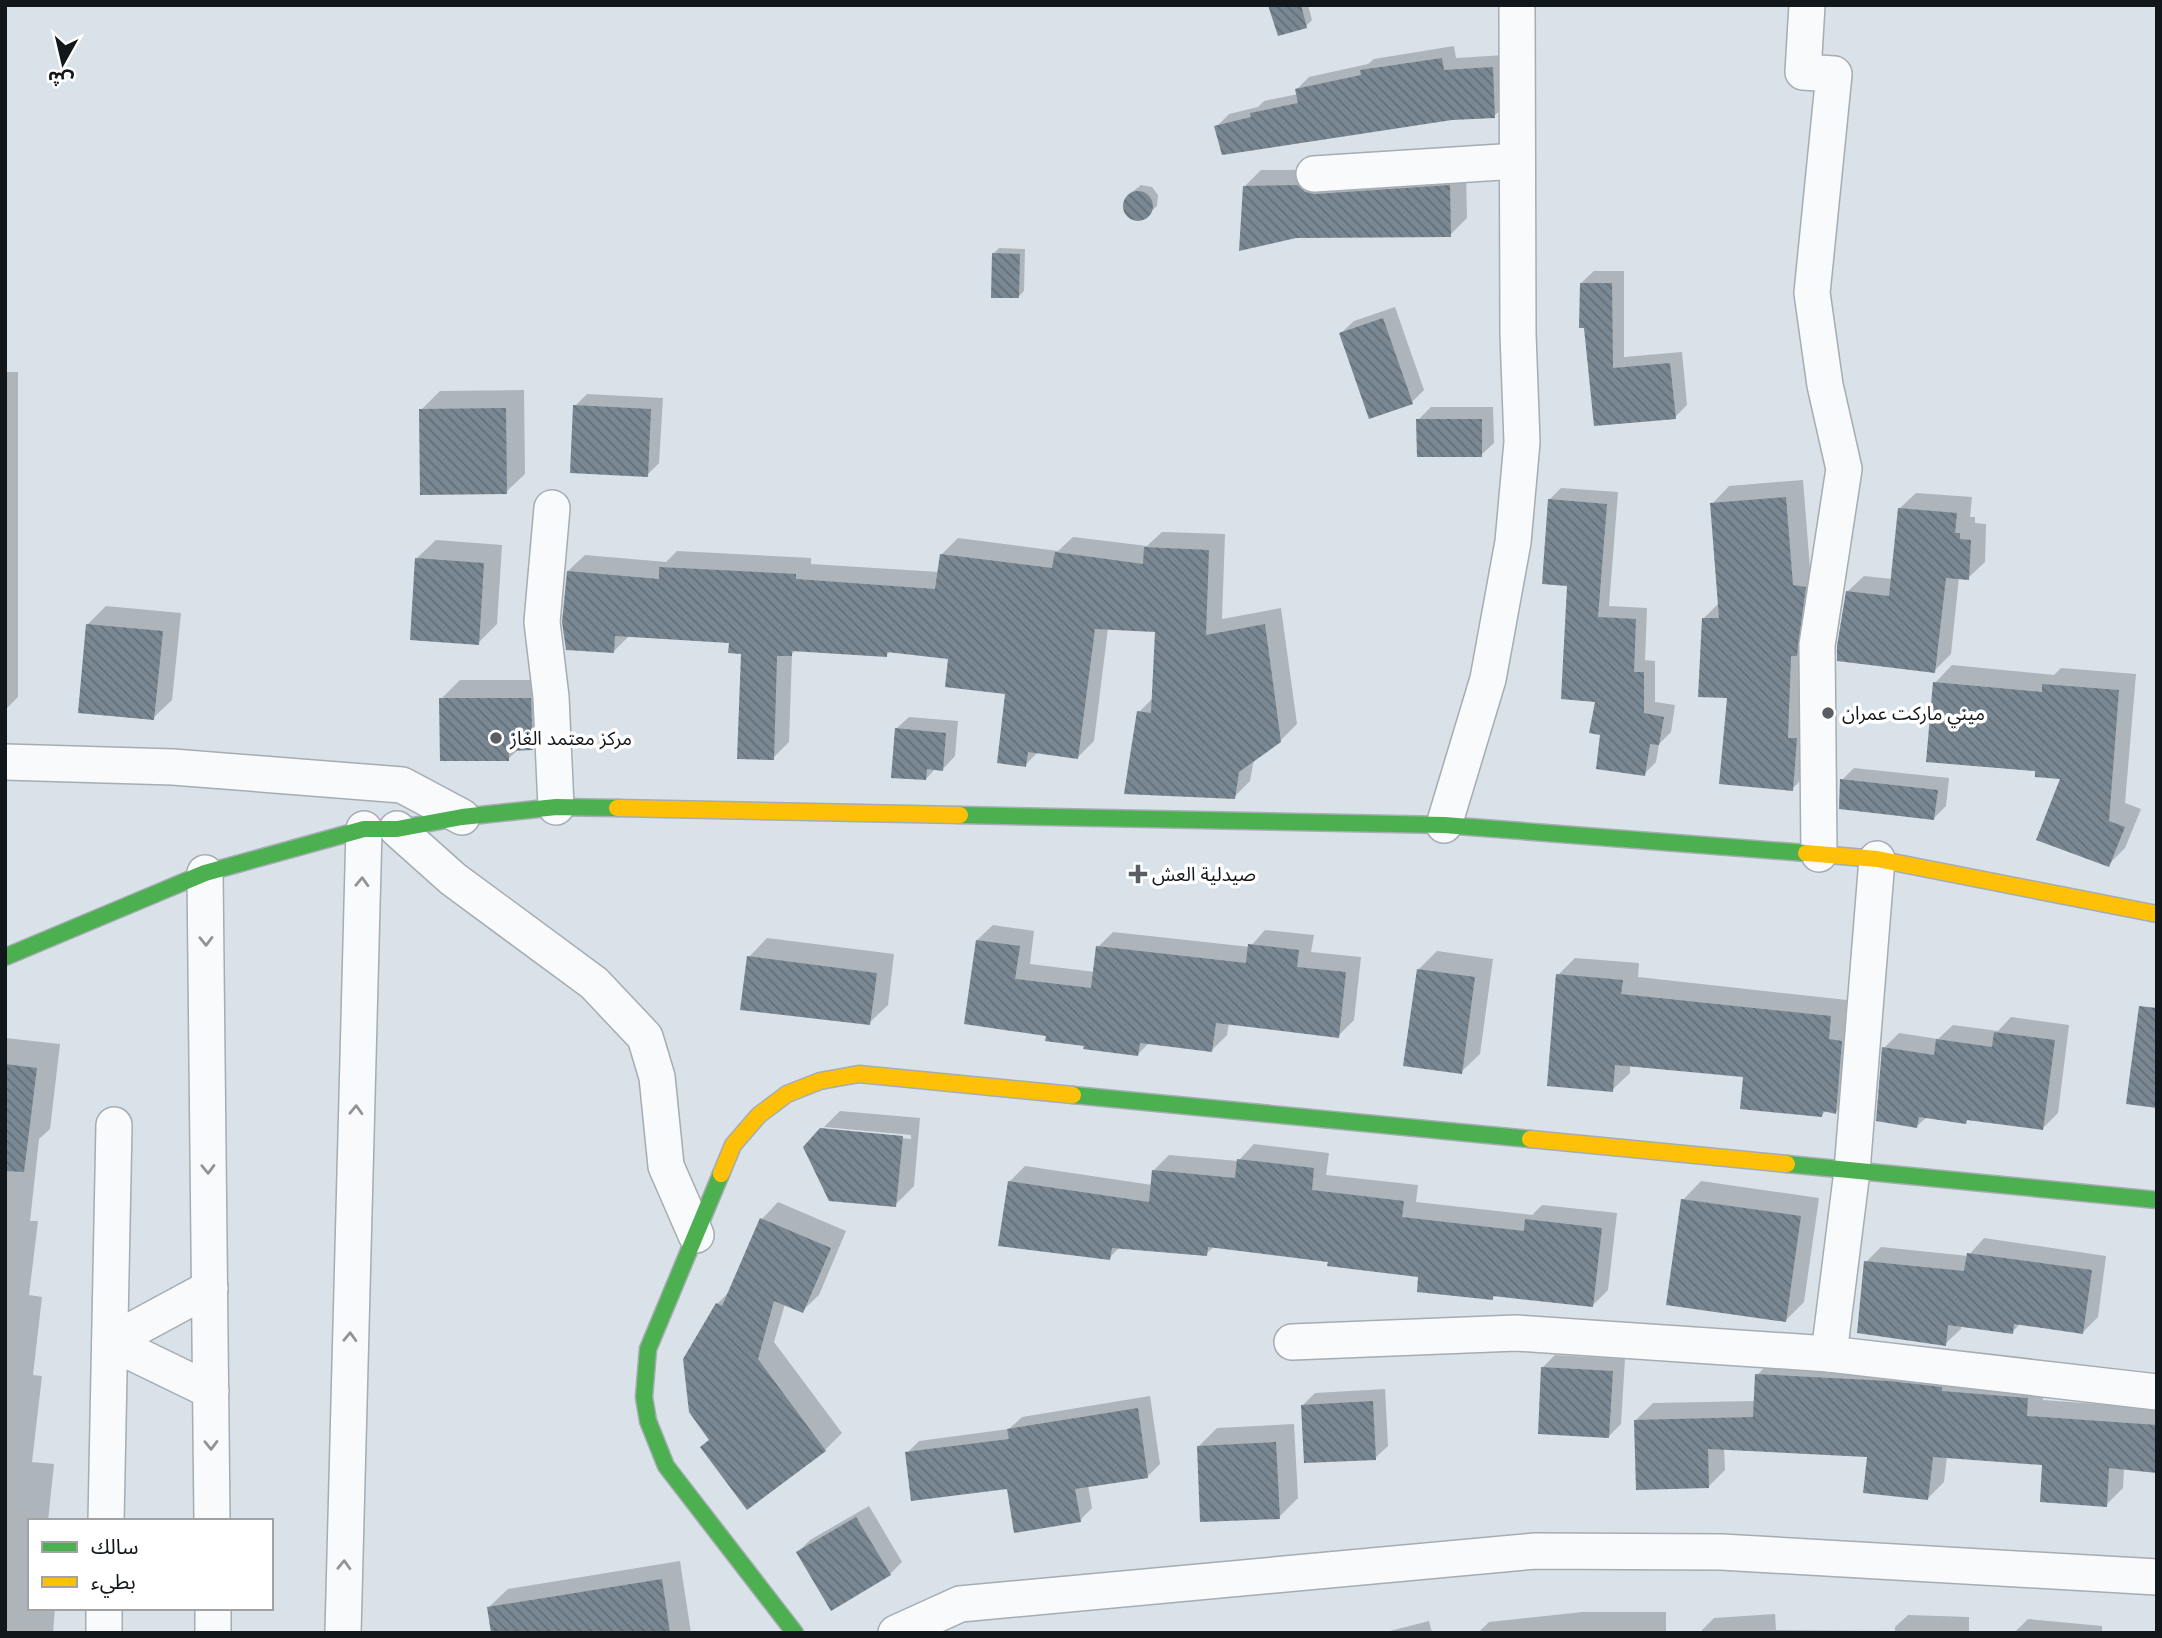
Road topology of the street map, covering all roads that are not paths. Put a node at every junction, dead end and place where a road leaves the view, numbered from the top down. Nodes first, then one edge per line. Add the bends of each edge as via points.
1 (1517, 5) edge
2 (1807, 5) edge
3 (1517, 161) junction
4 (1314, 174) dead end
5 (552, 508) dead end
6 (5, 762) edge
7 (556, 807) junction
8 (462, 817) junction
9 (1444, 825) junction
10 (381, 830) junction
11 (1819, 854) junction
12 (1877, 859) junction
13 (205, 873) junction
14 (2157, 914) edge
15 (5, 957) edge
16 (114, 1125) dead end
17 (1852, 1171) junction
18 (2157, 1200) edge
19 (696, 1235) junction
20 (210, 1288) junction
21 (110, 1342) junction
22 (1292, 1342) dead end
23 (1829, 1354) junction
24 (211, 1391) junction
25 (2157, 1392) edge
26 (106, 1519) edge
27 (212, 1519) edge
28 (2157, 1577) edge
29 (104, 1610) edge
30 (213, 1610) edge
31 (104, 1633) edge
32 (214, 1633) edge
33 (343, 1633) edge
34 (795, 1633) edge
35 (896, 1633) edge

1 - 3 street
2 - 11 street via 1803,72 1834,74 1812,293 1825,385 1844,470 1817,645
3 - 4 street
3 - 9 street via 1522,442 1513,542 1488,678
5 - 7 street via 542,622
6 - 8 street via 173,767 402,785
7 - 8 main road
7 - 9 main road
8 - 10 main road
9 - 11 main road
10 - 13 main road
10 - 19 street via 594,983 645,1037 657,1077 666,1166
33 -> 10 street
11 - 12 main road
12 - 14 main road
12 - 17 street
13 - 15 main road
13 -> 20 street
16 - 21 street
17 - 18 main road
17 - 19 main road via 859,1074 834,1076 799,1088 766,1107 733,1145
17 - 23 street
19 - 34 main road via 648,1349 644,1397 648,1422 673,1476
20 - 21 street
20 - 24 street
21 - 24 street
21 - 26 street
22 - 23 street via 1516,1333
23 - 25 street
24 -> 27 street
28 - 35 street via 1721,1552 1535,1551 960,1604
29 - 31 street
30 - 32 street

